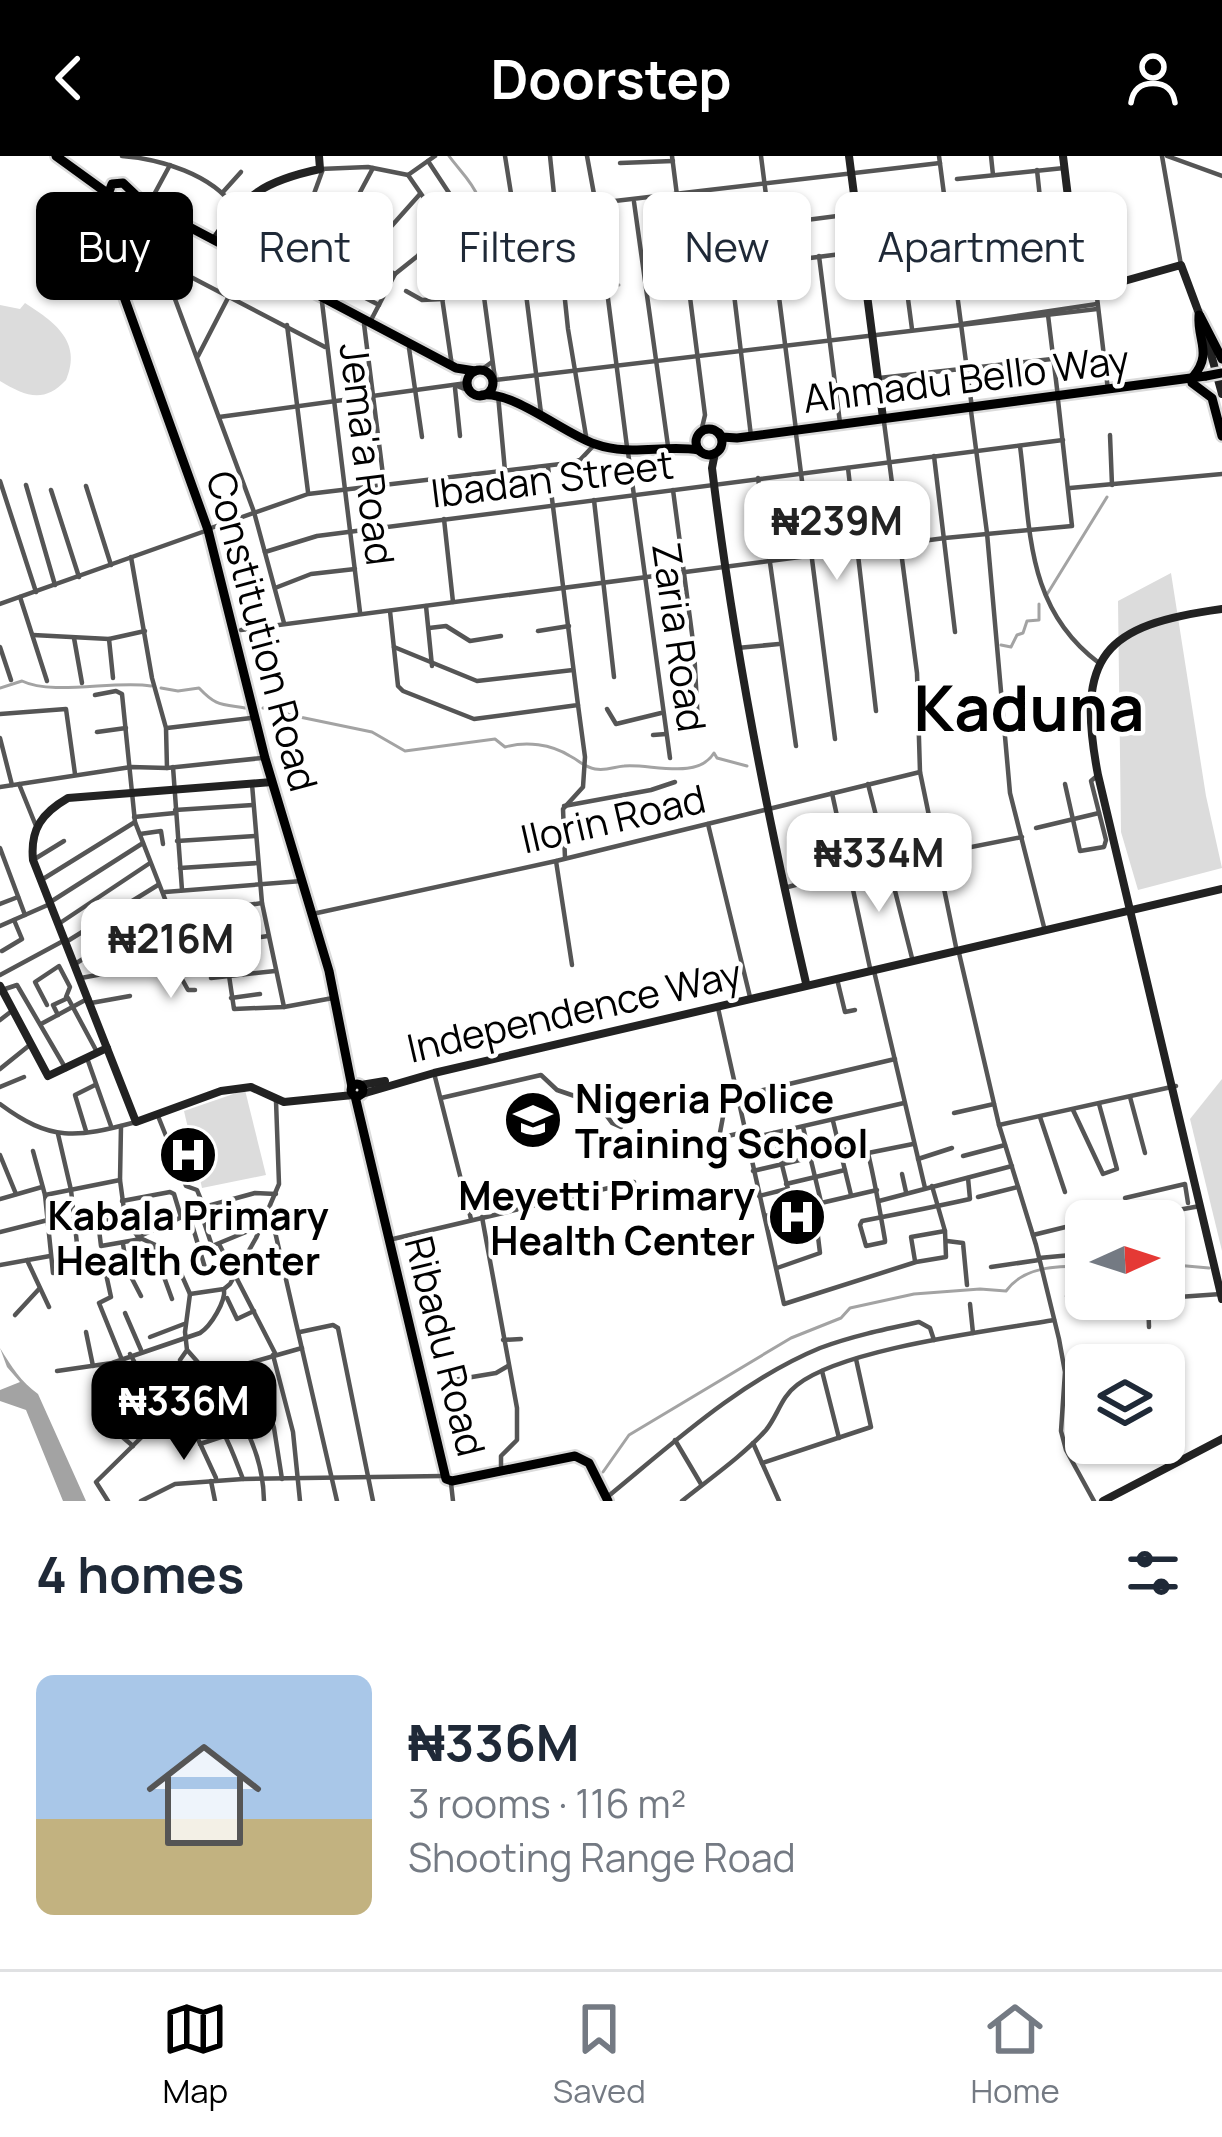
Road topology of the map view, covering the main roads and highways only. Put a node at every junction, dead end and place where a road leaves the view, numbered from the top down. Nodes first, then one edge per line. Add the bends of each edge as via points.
1 (59, 156) edge
2 (116, 183) junction
3 (102, 192) edge
4 (108, 192) edge
5 (131, 192) edge
6 (193, 229) edge
7 (193, 234) edge
8 (128, 300) edge
9 (130, 300) edge
10 (367, 323) junction
11 (146, 346) junction
12 (1218, 359) edge
13 (1222, 376) edge
14 (1192, 381) junction
15 (493, 382) junction
16 (470, 383) junction
17 (1058, 399) junction
18 (884, 420) junction
19 (717, 432) junction
20 (796, 432) junction
21 (700, 433) junction
22 (1222, 433) edge
23 (590, 440) junction
24 (627, 450) junction
25 (710, 451) junction
26 (210, 529) junction
27 (256, 709) junction
28 (289, 831) junction
29 (355, 1091) junction
30 (398, 1271) junction
31 (449, 1477) junction
32 (609, 1499) edge

1 - 2 main road
1 - 3 main road
2 - 4 main road
2 - 5 main road
6 - 10 main road
7 - 10 main road
8 - 11 main road, Constitution Road
9 - 11 main road, Constitution Road
10 - 16 main road
10 - 16 main road, Ahmadu Bello Way
11 - 26 main road, Constitution Road
12 - 14 main road via 1199,315 1206,350
13 - 14 main road, Ahmadu Bello Way, bridge
14 - 17 main road, Ahmadu Bello Way
14 - 17 main road, Ahmadu Bello Way
14 - 22 main road via 1212,398
15 - 16 main road, Ahmadu Bello Way
15 - 16 main road
15 - 23 main road, Ahmadu Bello Way
16 - 23 main road, Ahmadu Bello Way
17 - 18 main road, Ahmadu Bello Way
18 - 20 main road, Ahmadu Bello Way
18 - 20 main road, Ahmadu Bello Way
19 - 20 main road, Ahmadu Bello Way
19 - 21 main road, Ahmadu Bello Way
19 - 25 main road via 722,443
20 - 25 main road, Ahmadu Bello Way
21 - 24 main road, Ahmadu Bello Way via 687,443
21 - 25 main road
23 - 24 main road, Ahmadu Bello Way
24 - 25 main road, Ahmadu Bello Way
26 - 27 main road, Constitution Road
26 - 27 main road, Constitution Road
27 - 28 main road, Constitution Road
27 - 28 main road, Constitution Road
28 - 29 main road, Constitution Road
28 - 29 main road, Constitution Road via 317,913
29 - 30 main road
29 - 30 main road, Ribadu Road
30 - 31 main road
31 - 32 main road, Ribadu Road via 575,1456 589,1463
31 - 32 main road via 583,1454

